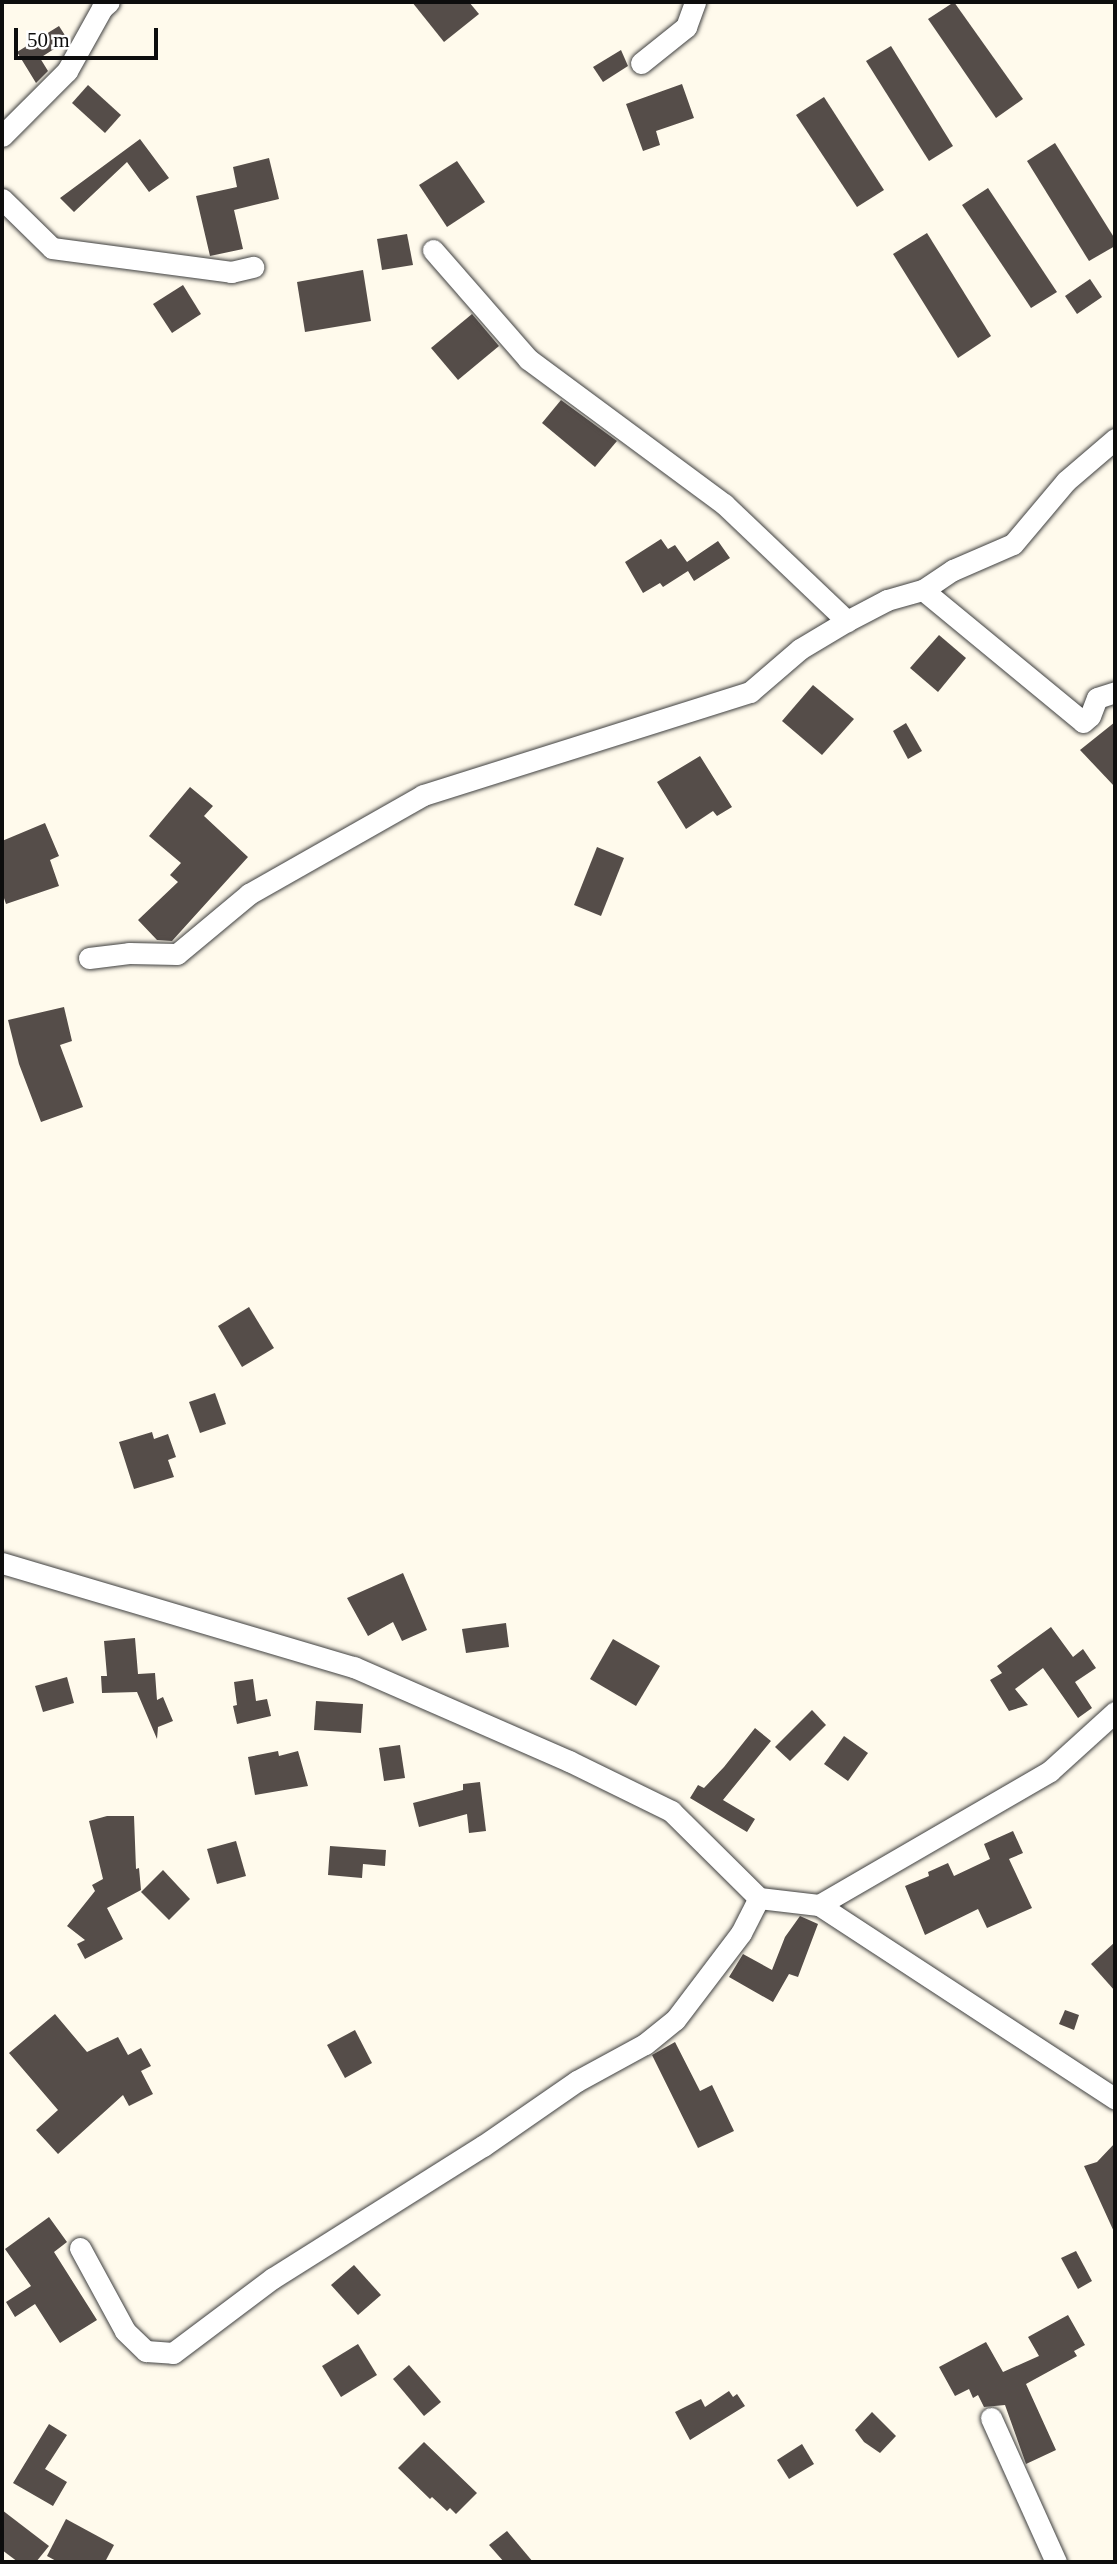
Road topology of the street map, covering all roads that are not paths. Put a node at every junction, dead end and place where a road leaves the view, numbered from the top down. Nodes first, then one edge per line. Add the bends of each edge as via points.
1 (109, 2) edge
2 (695, 2) edge
3 (641, 63) dead end
4 (2, 136) edge
5 (2, 199) edge
6 (433, 250) dead end
7 (253, 267) dead end
8 (1115, 439) edge
9 (923, 590) junction
10 (846, 621) junction
11 (1115, 692) edge
12 (89, 958) dead end
13 (2, 1563) edge
14 (1115, 1712) edge
15 (759, 1898) junction
16 (819, 1905) junction
17 (1115, 2099) edge
18 (80, 2248) dead end
19 (990, 2418) dead end
20 (1056, 2562) edge

1 - 4 street via 68,71
2 - 3 street via 686,27
5 - 7 street via 52,248 231,272
6 - 10 street via 528,359 724,504
8 - 9 street via 1066,481 1013,544 953,570
9 - 10 street via 887,600
9 - 11 street via 1083,722 1097,698
10 - 12 street via 800,649 750,692 423,795 249,894 177,954
13 - 15 street via 354,1667 569,1761 671,1811
14 - 16 street via 1050,1771
15 - 16 street
15 - 18 street via 741,1933 675,2020 645,2044 577,2081 273,2278 173,2353 146,2351 125,2332
16 - 17 street
19 - 20 street

